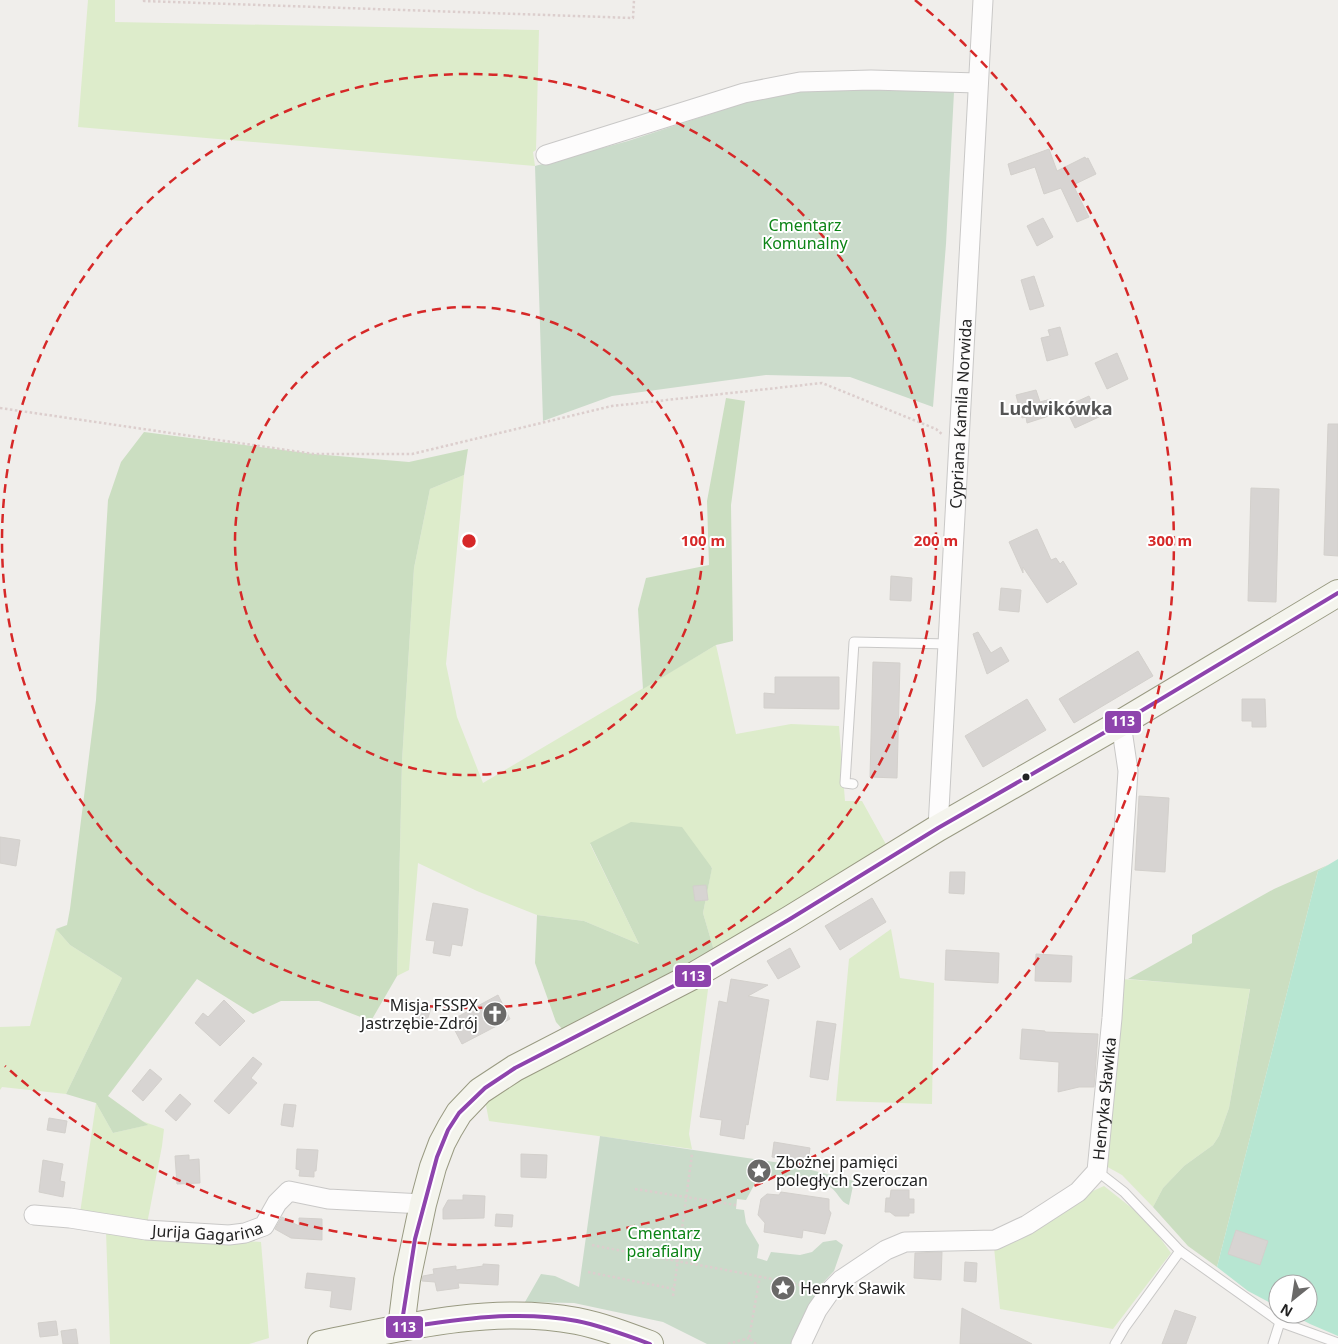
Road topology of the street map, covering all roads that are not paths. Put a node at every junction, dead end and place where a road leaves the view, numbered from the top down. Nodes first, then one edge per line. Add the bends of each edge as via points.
1 (982, 0) edge
2 (978, 83) junction
3 (546, 155) dead end
4 (1338, 593) edge
5 (949, 644) junction
6 (1121, 723) junction
7 (853, 784) dead end
8 (938, 828) junction
9 (1097, 1171) junction
10 (423, 1204) junction
11 (34, 1215) dead end
12 (1180, 1251) junction
13 (1268, 1313) edge
14 (1279, 1324) edge
15 (1286, 1324) edge
16 (401, 1328) junction
17 (1338, 1343) edge
18 (321, 1344) edge
19 (650, 1344) edge
20 (801, 1344) edge
21 (1115, 1344) edge
22 (1273, 1344) edge

1 - 2 street, Cypriana Kamila Norwida
2 - 3 street via 800,82 744,94
2 - 5 street, Cypriana Kamila Norwida
4 - 6 street
5 - 7 lane via 854,642 845,783
5 - 8 street, Cypriana Kamila Norwida
6 - 8 street
6 - 9 street, Henryka Sławika via 1128,772 1112,1018
8 - 10 street via 693,976 495,1080 469,1102 450,1128 433,1167
9 - 12 lane via 1124,1192
9 - 20 street, Henryka Sławika via 1078,1192 1027,1225 995,1240 905,1242 886,1250 831,1290 817,1310
10 - 11 street, Jurija Gagarina via 328,1199 289,1191 277,1203 264,1226 229,1235 146,1230
10 - 16 street
12 - 13 lane
12 - 21 lane
14 - 22 lane
15 - 17 lane
16 - 18 street
16 - 19 street via 494,1316 541,1317 577,1321

